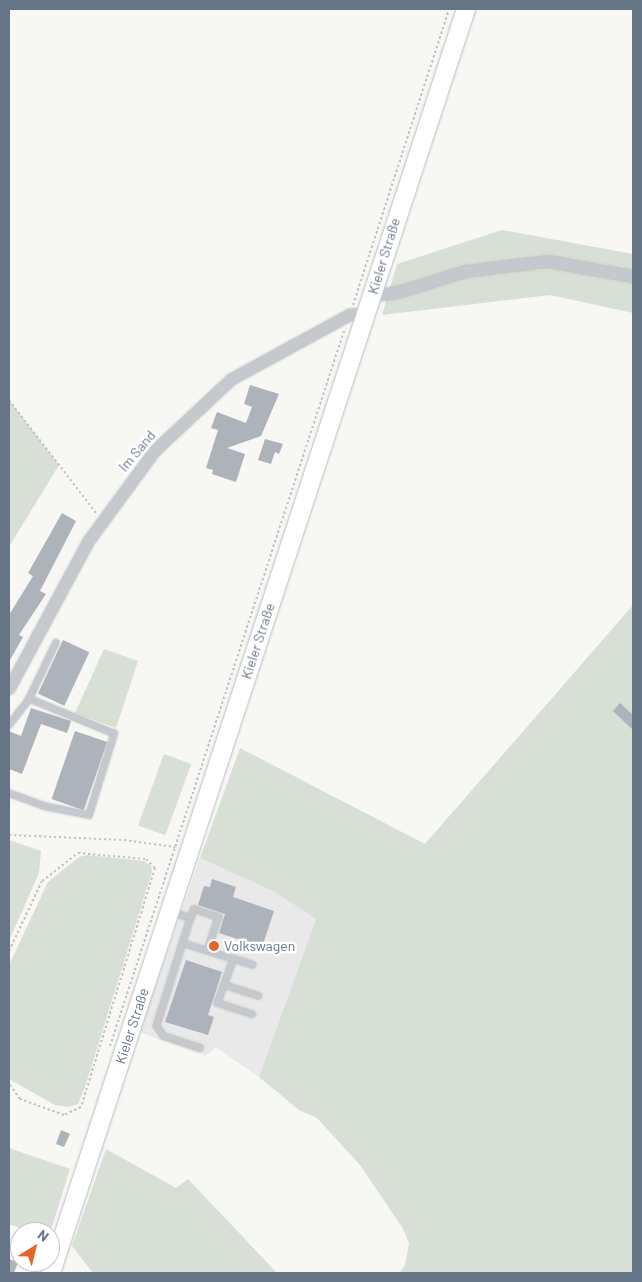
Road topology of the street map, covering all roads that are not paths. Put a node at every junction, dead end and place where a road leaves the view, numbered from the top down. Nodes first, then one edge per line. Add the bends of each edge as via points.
1 (466, 9) edge
2 (633, 276) edge
3 (372, 296) junction
4 (358, 314) junction
5 (56, 643) dead end
6 (9, 688) edge
7 (29, 699) junction
8 (9, 724) edge
9 (9, 793) edge
10 (170, 911) junction
11 (191, 918) junction
12 (183, 943) junction
13 (208, 950) junction
14 (234, 959) junction
15 (253, 965) dead end
16 (225, 985) junction
17 (258, 996) dead end
18 (252, 1014) dead end
19 (200, 1048) dead end
20 (51, 1273) edge

1 - 3 main road, Kieler Straße
2 - 3 street via 547,261 464,271 401,291
3 - 4 main road, Kieler Straße
4 - 6 street, Im Sand via 232,379 154,451 88,541
4 - 10 main road, Kieler Straße via 182,848
5 - 7 lane
7 - 8 lane
7 - 9 lane via 114,734 89,815 44,806
10 - 11 lane
10 - 20 main road, Kieler Straße
11 - 12 lane
11 - 13 lane via 194,909 219,917
12 - 13 lane
12 - 19 lane via 157,1026 164,1036
13 - 14 lane
14 - 15 lane
14 - 16 lane
16 - 17 lane
16 - 18 lane via 218,1004

